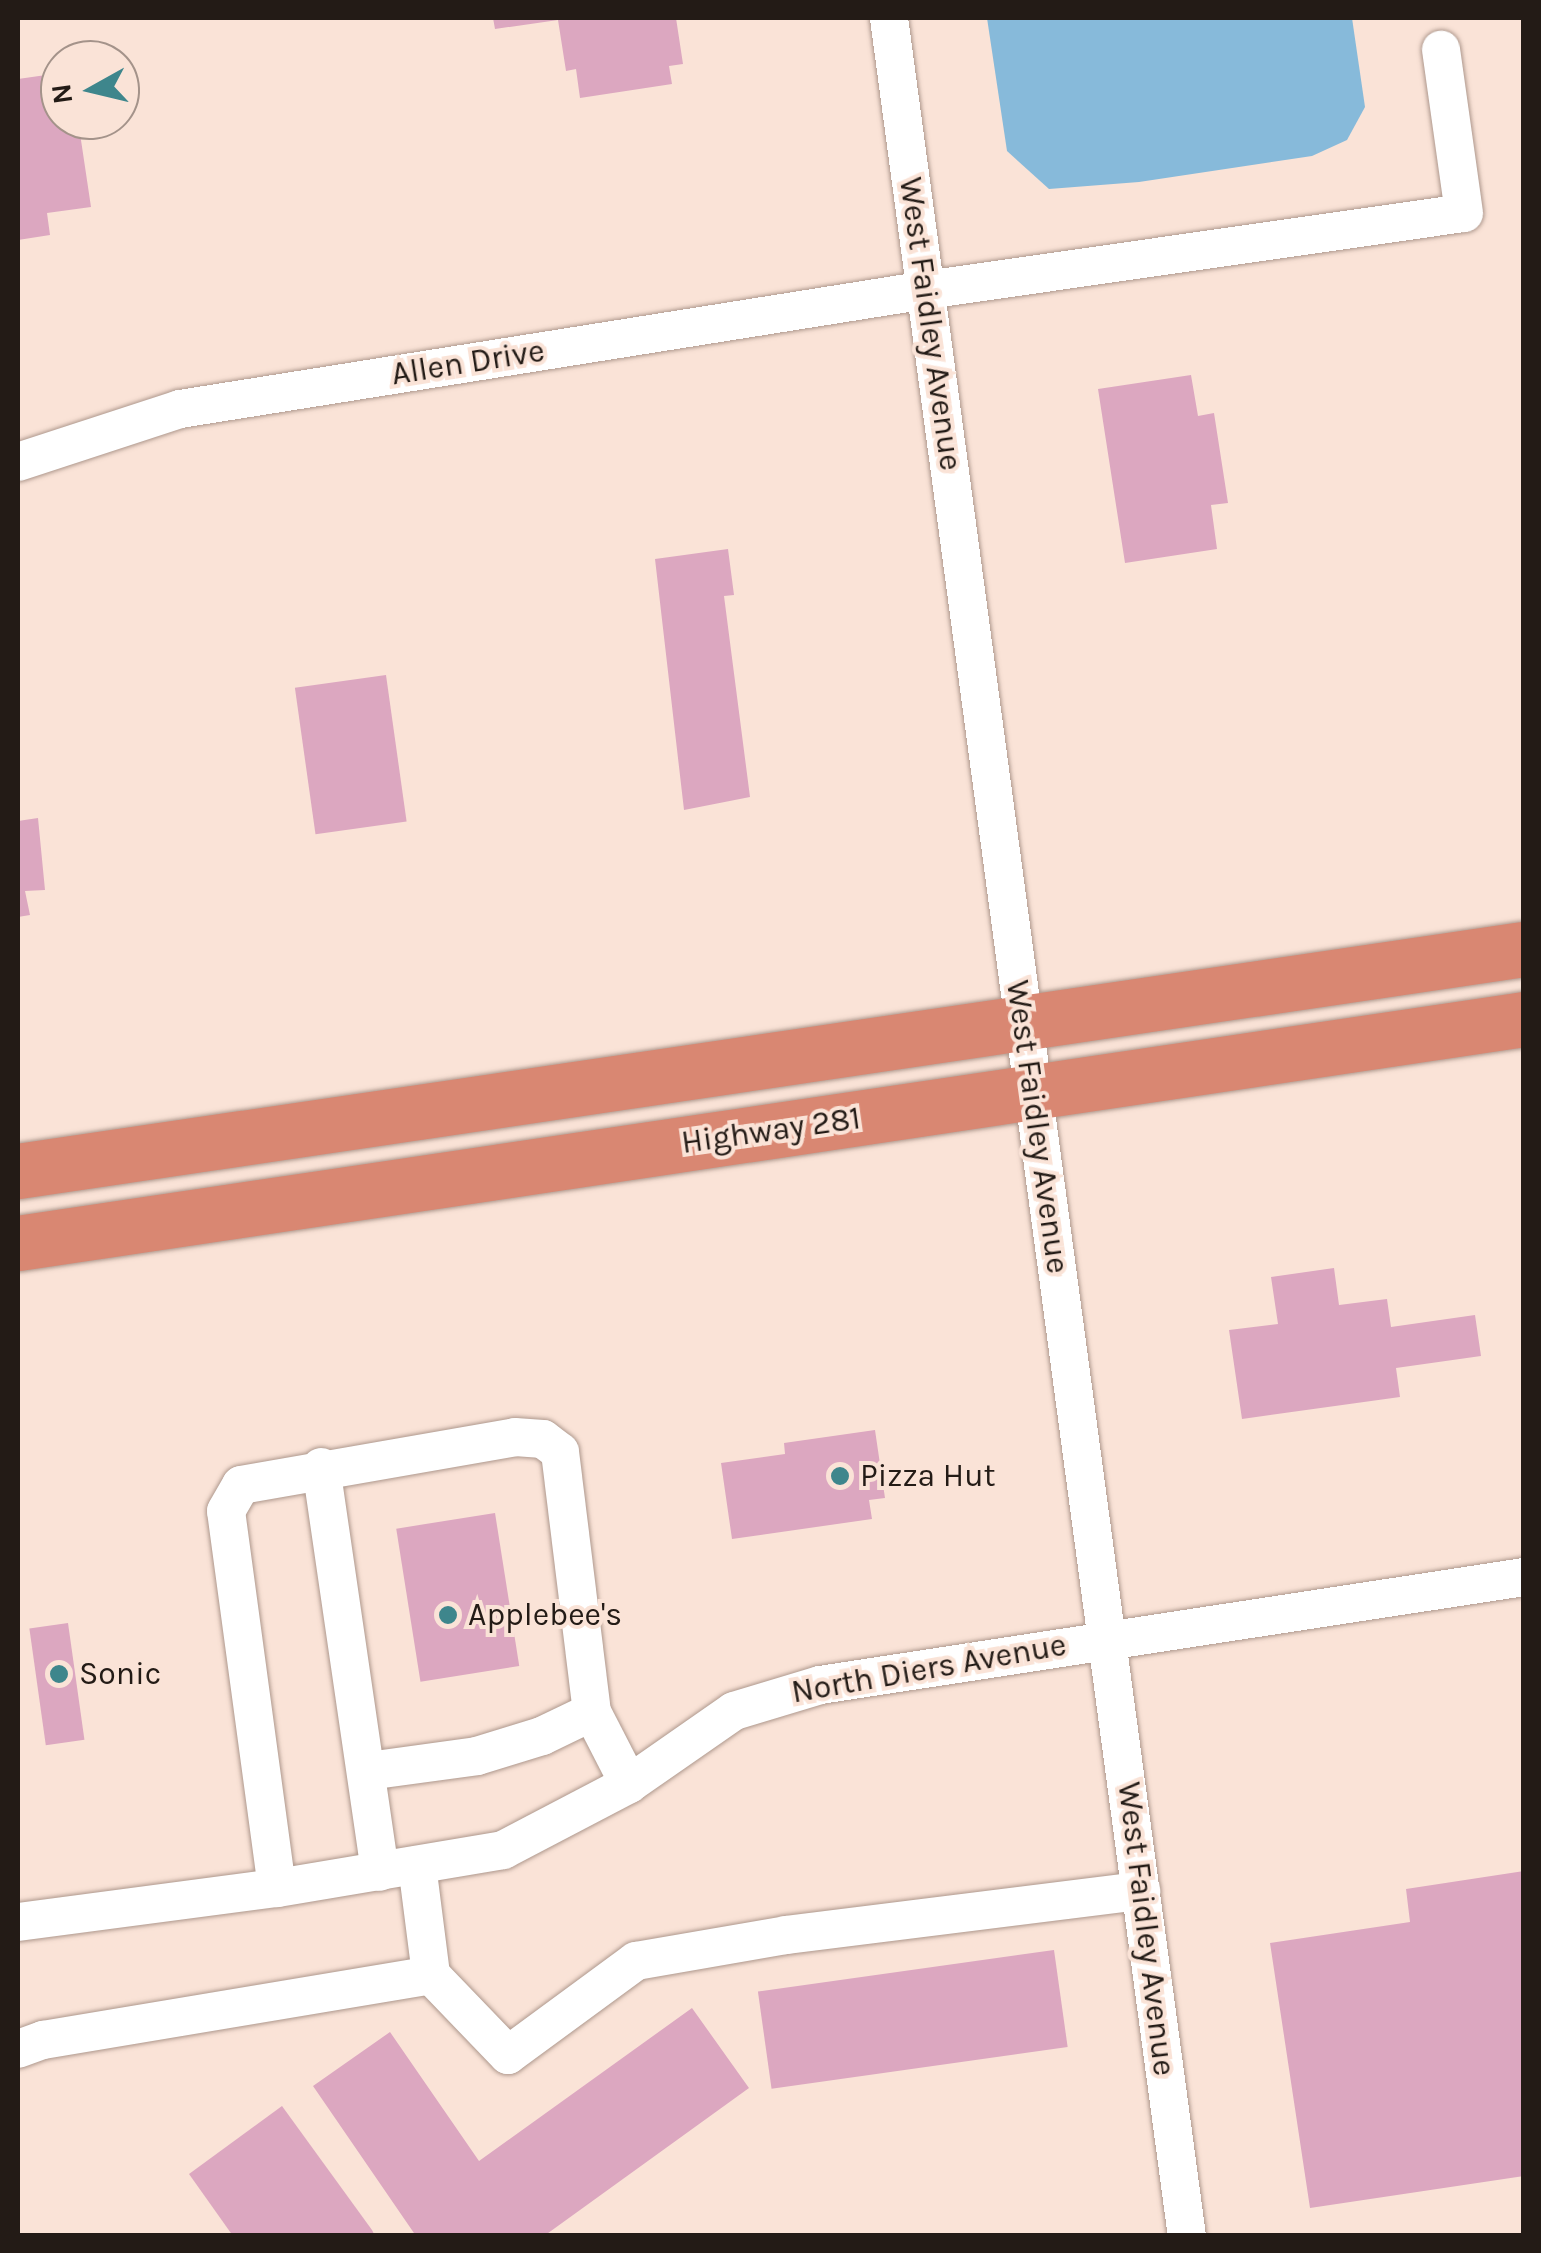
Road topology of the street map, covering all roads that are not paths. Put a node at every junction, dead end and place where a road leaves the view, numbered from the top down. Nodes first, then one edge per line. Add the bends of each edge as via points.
1 (889, 18) edge
2 (1441, 50) dead end
3 (926, 290) junction
4 (18, 462) edge
5 (1524, 948) edge
6 (1524, 1019) edge
7 (1022, 1022) junction
8 (1033, 1093) junction
9 (18, 1171) edge
10 (18, 1243) edge
11 (321, 1467) junction
12 (1524, 1577) edge
13 (1108, 1637) junction
14 (592, 1712) junction
15 (368, 1771) junction
16 (629, 1784) junction
17 (417, 1865) junction
18 (380, 1872) junction
19 (277, 1888) junction
20 (1141, 1890) junction
21 (18, 1922) edge
22 (432, 1975) junction
23 (18, 2049) edge
24 (1186, 2236) edge

1 - 3 street, West Faidley Avenue
2 - 3 street, Allen Drive via 1464,213
3 - 4 street, Allen Drive via 180,410
3 - 7 street, West Faidley Avenue
5 - 7 highway
6 - 8 highway, Highway 281
7 - 8 street, West Faidley Avenue
7 - 9 highway
8 - 10 highway, Highway 281
8 - 13 street, West Faidley Avenue
11 - 14 street via 515,1437 543,1439 560,1452
11 - 15 street
11 - 19 street via 241,1484 226,1511
12 - 13 street, North Diers Avenue
13 - 16 street, North Diers Avenue via 820,1684 734,1711
13 - 20 street, West Faidley Avenue
14 - 15 street via 477,1756
14 - 16 street
15 - 18 street
16 - 17 street, North Diers Avenue via 502,1850
17 - 18 street, North Diers Avenue
17 - 22 street
18 - 19 street, North Diers Avenue
19 - 21 street, North Diers Avenue
20 - 22 street via 636,1961 508,2055
20 - 24 street, West Faidley Avenue
22 - 23 street via 62,2036

